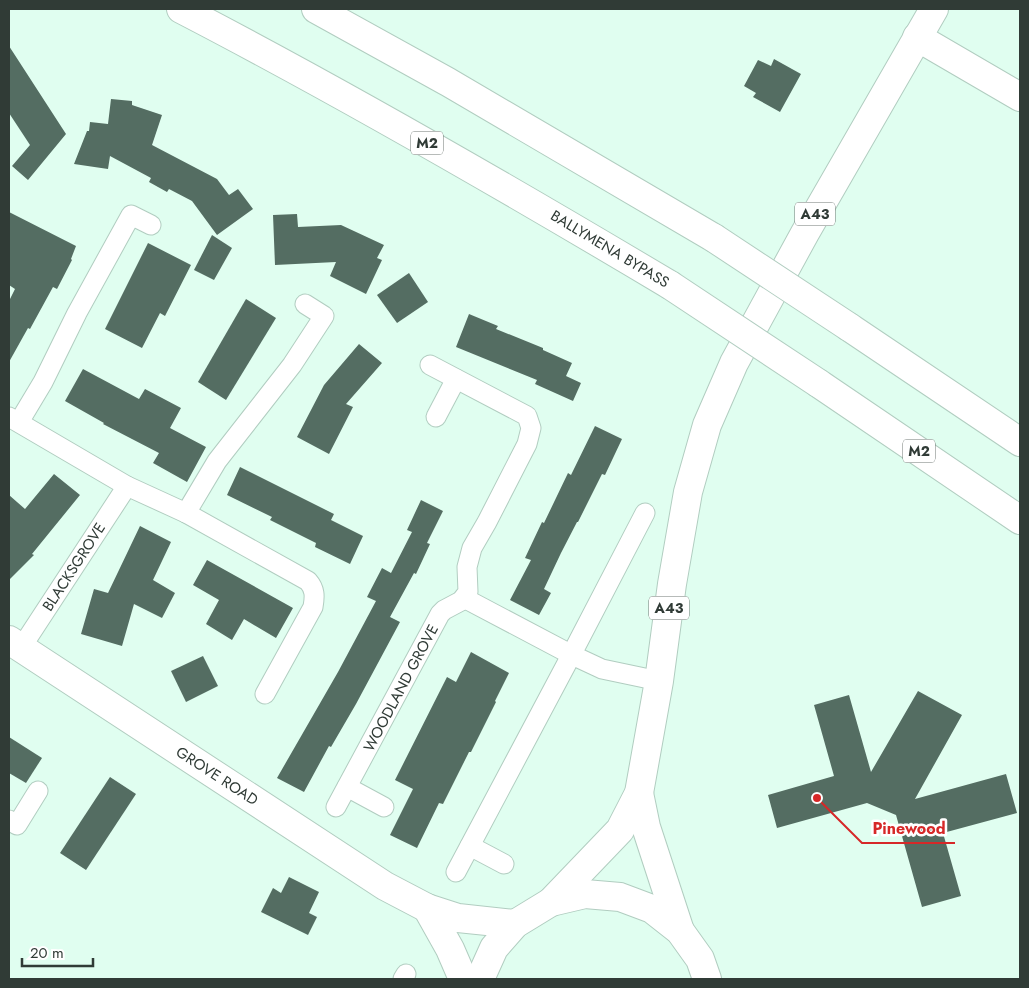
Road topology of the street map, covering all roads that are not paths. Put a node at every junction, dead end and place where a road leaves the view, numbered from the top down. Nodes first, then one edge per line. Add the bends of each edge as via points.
1 (181, 9) edge
2 (316, 9) edge
3 (934, 9) edge
4 (917, 37) junction
5 (1020, 97) edge
6 (151, 225) dead end
7 (305, 304) dead end
8 (430, 365) dead end
9 (456, 379) junction
10 (436, 417) dead end
11 (14, 419) edge
12 (1020, 442) edge
13 (127, 486) junction
14 (186, 513) junction
15 (645, 513) dead end
16 (1020, 520) edge
17 (464, 598) junction
18 (15, 644) edge
19 (572, 655) junction
20 (659, 682) junction
21 (265, 694) dead end
22 (348, 787) junction
23 (38, 791) dead end
24 (639, 793) junction
25 (336, 807) dead end
26 (384, 807) dead end
27 (9, 820) edge
28 (470, 846) junction
29 (504, 864) dead end
30 (456, 872) dead end
31 (551, 902) junction
32 (427, 908) junction
33 (515, 924) junction
34 (680, 931) junction
35 (463, 979) edge
36 (480, 979) edge
37 (707, 979) edge

1 - 16 main road, BALLYMENA BYPASS / M2, bridge via 271,55 484,175 670,285
2 - 12 main road, bridge via 448,82 714,238
3 - 4 main road, A43
4 - 5 main road
4 - 20 main road, A43 via 738,355 707,425 688,492
6 - 11 street via 131,216 43,382
7 - 14 street via 324,316 292,365 217,461
8 - 9 street
9 - 10 street
9 - 17 street via 526,416 531,428 488,522 472,548 467,567 469,587
11 - 13 street
13 - 14 street
13 - 18 street, BLACKSGROVE
14 - 21 street via 304,577 313,587 313,607
15 - 19 street
17 - 19 street
17 - 22 street, WOODLAND GROVE via 440,614
18 - 32 main road, GROVE ROAD via 385,886
19 - 20 street via 602,669
19 - 28 street
20 - 24 main road, A43
22 - 25 street, WOODLAND GROVE
22 - 26 street
23 - 27 street via 17,825
24 - 31 main road, A43 via 620,830
24 - 34 main road, A43 via 646,827
28 - 29 street
28 - 30 street
31 - 33 main road, A43
31 - 34 main road, A43 via 585,894 620,897 652,909
32 - 33 main road, GROVE ROAD via 458,918
32 - 35 main road
33 - 36 main road, A43 via 494,948
34 - 37 main road, A43 via 700,959

